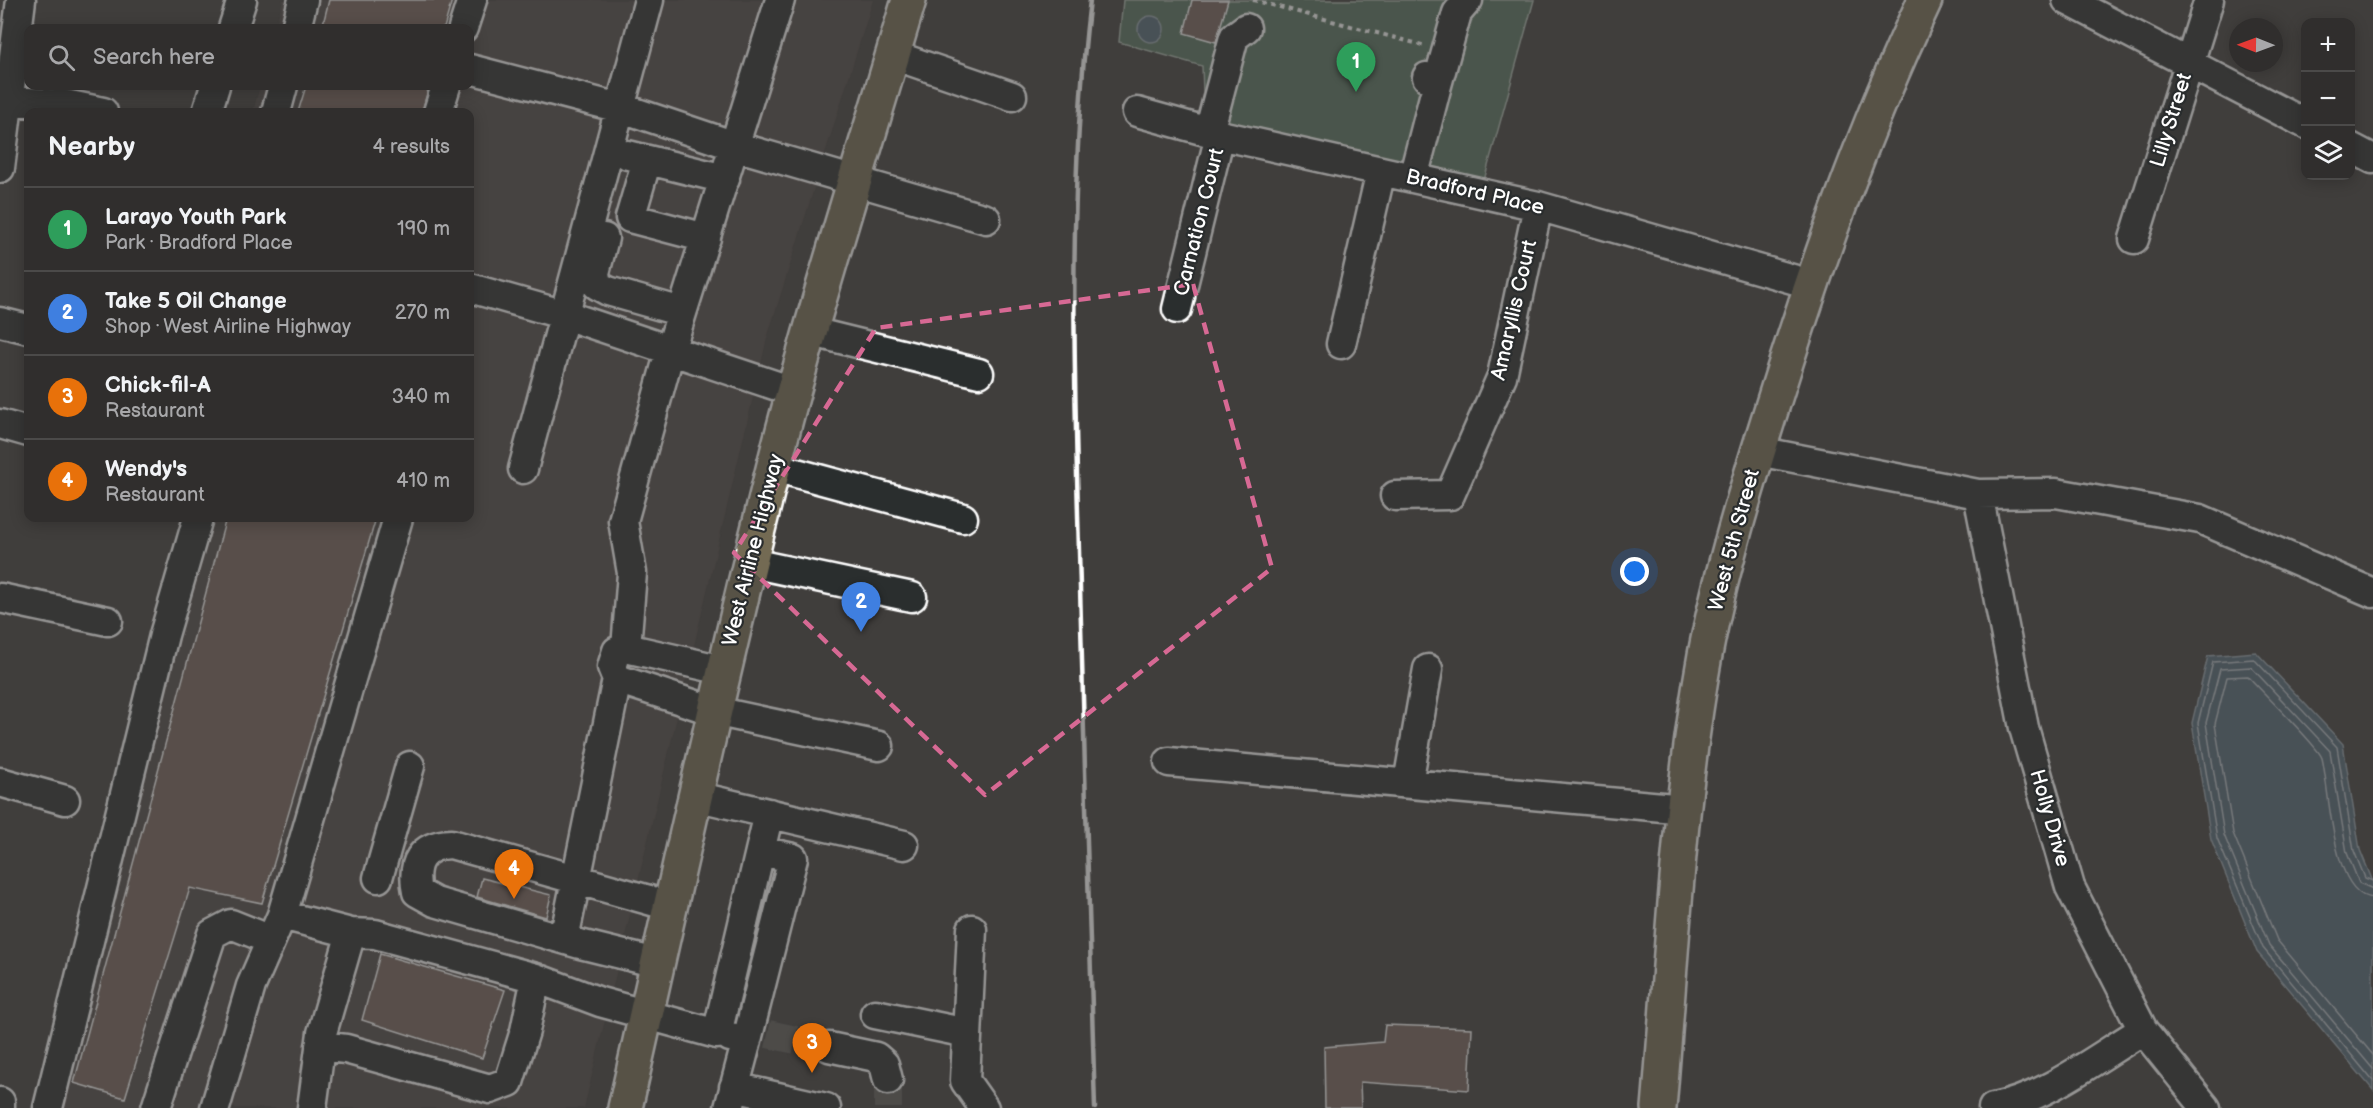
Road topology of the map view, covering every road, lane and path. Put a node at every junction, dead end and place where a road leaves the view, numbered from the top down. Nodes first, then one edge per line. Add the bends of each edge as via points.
1 (21, 0) edge
2 (242, 0) edge
3 (303, 0) edge
4 (472, 0) edge
5 (649, 0) edge
6 (780, 0) edge
7 (909, 0) edge
8 (1253, 0) edge
9 (1468, 0) edge
10 (1925, 0) edge
11 (2067, 0) edge
12 (2209, 0) edge
13 (234, 24) edge
14 (297, 24) edge
15 (464, 24) edge
16 (1246, 28) dead end
17 (1446, 52) junction
18 (893, 55) junction
19 (2189, 63) junction
20 (474, 70) edge
21 (214, 90) edge
22 (282, 90) edge
23 (445, 90) edge
24 (1012, 96) dead end
25 (10, 101) junction
26 (84, 108) edge
27 (208, 108) edge
28 (277, 108) edge
29 (439, 108) edge
30 (620, 108) junction
31 (1137, 112) dead end
32 (2301, 121) edge
33 (1214, 133) junction
34 (735, 146) junction
35 (2355, 150) edge
36 (628, 155) junction
37 (2373, 159) edge
38 (0, 168) edge
39 (1381, 171) junction
40 (1413, 178) junction
41 (725, 179) junction
42 (853, 180) junction
43 (1538, 206) junction
44 (986, 219) dead end
45 (706, 238) junction
46 (2134, 240) dead end
47 (1810, 284) junction
48 (474, 289) edge
49 (1177, 309) dead end
50 (682, 312) junction
51 (565, 315) junction
52 (0, 322) edge
53 (24, 328) edge
54 (812, 332) junction
55 (1341, 344) dead end
56 (670, 351) junction
57 (979, 373) dead end
58 (795, 392) junction
59 (0, 424) edge
60 (24, 431) edge
61 (1758, 451) junction
62 (774, 467) junction
63 (523, 469) dead end
64 (1978, 494) junction
65 (1395, 496) dead end
66 (963, 518) dead end
67 (197, 522) edge
68 (398, 522) edge
69 (751, 563) junction
70 (2373, 593) edge
71 (912, 597) dead end
72 (0, 598) edge
73 (108, 621) dead end
74 (626, 648) junction
75 (1428, 669) dead end
76 (723, 670) junction
77 (617, 679) junction
78 (714, 711) junction
79 (879, 746) dead end
80 (1169, 762) dead end
81 (410, 766) dead end
82 (0, 782) edge
83 (1408, 783) junction
84 (694, 796) junction
85 (65, 800) dead end
86 (1685, 809) junction
87 (769, 813) junction
88 (904, 845) dead end
89 (760, 851) junction
90 (378, 878) dead end
91 (578, 880) junction
92 (670, 906) junction
93 (277, 927) junction
94 (531, 929) junction
95 (972, 929) dead end
96 (351, 933) junction
97 (572, 942) junction
98 (657, 963) junction
99 (536, 978) junction
100 (875, 1014) dead end
101 (646, 1016) junction
102 (2143, 1030) junction
103 (967, 1033) junction
104 (717, 1034) junction
105 (758, 1037) junction
106 (320, 1046) junction
107 (829, 1047) tunnel mouth
108 (888, 1080) tunnel mouth
109 (732, 1098) edge
110 (0, 1102) edge
111 (0, 1108) edge
112 (48, 1108) edge
113 (156, 1108) edge
114 (215, 1108) edge
115 (312, 1108) edge
116 (625, 1108) edge
117 (826, 1108) edge
118 (984, 1108) edge
119 (1659, 1108) edge
120 (1993, 1108) edge
121 (2206, 1108) edge

1 - 25 street
2 - 13 street
3 - 14 street
4 - 15 street
5 - 30 street
6 - 34 street
7 - 18 main road, West Airline Highway
8 - 17 path
9 - 17 street via 1457,13
10 - 47 main road, West 5th Street via 1843,190
11 - 19 street
12 - 19 street, Lilly Street
16 - 33 street, Carnation Court via 1234,37 1229,76
17 - 40 street via 1432,81
18 - 24 street
18 - 42 main road, West Airline Highway
19 - 32 street
19 - 46 street, Lilly Street
20 - 30 street
21 - 27 street
22 - 28 street
23 - 29 street
25 - 26 street
25 - 38 street
30 - 34 street
30 - 36 street
31 - 33 street, Bradford Place
33 - 39 street, Bradford Place
33 - 49 street, Carnation Court
34 - 41 street
34 - 42 street
35 - 37 street
36 - 41 street
36 - 45 street via 630,218
36 - 50 street via 600,250 597,285
36 - 51 street
39 - 40 street, Bradford Place
39 - 55 street
40 - 43 street, Bradford Place
41 - 45 street
42 - 44 street
42 - 54 main road, West Airline Highway
43 - 47 street, Bradford Place
43 - 65 street, Amaryllis Court via 1502,376 1450,495
45 - 50 street
47 - 61 main road, West 5th Street
48 - 51 street
50 - 56 street
51 - 56 street
51 - 63 street
52 - 53 street
54 - 57 street
54 - 58 main road, West Airline Highway
56 - 58 street
56 - 74 street via 623,521 632,573
58 - 62 main road, West Airline Highway
59 - 60 street
61 - 64 street
61 - 86 main road, West 5th Street via 1727,558 1706,652
62 - 66 street
62 - 69 main road, West Airline Highway
64 - 70 street via 2056,493 2200,519
64 - 102 street, Holly Drive via 2024,728 2070,887
67 - 112 street via 141,724
68 - 93 street
69 - 71 street
69 - 76 main road, West Airline Highway
72 - 73 street
74 - 76 street
74 - 77 street via 617,651 612,667
75 - 83 street
76 - 78 main road, West Airline Highway
77 - 78 street
77 - 91 street
78 - 79 street
78 - 84 main road, West Airline Highway
80 - 83 street
81 - 90 street
82 - 85 street
83 - 86 street
84 - 87 street
84 - 92 main road, West Airline Highway
86 - 119 main road, West 5th Street
87 - 88 street
87 - 89 street
89 - 104 street
89 - 105 street via 793,858
91 - 92 street
91 - 94 street via 452,844 434,844 422,853 414,876 417,891 435,902
91 - 97 street
92 - 98 main road, West Airline Highway
93 - 96 street
93 - 113 street via 231,924 212,933
93 - 114 street via 251,986
94 - 97 street
94 - 99 street via 540,953
95 - 103 street
96 - 99 street via 375,934
96 - 106 street
97 - 98 street
97 - 99 street
98 - 101 main road, West Airline Highway
99 - 101 street
99 - 106 street via 509,1082 490,1089 346,1048
100 - 103 street
101 - 104 street
101 - 116 main road, West Airline Highway
102 - 120 street via 2068,1077
102 - 121 street, Holly Drive
103 - 118 street via 965,1081
104 - 105 street
105 - 109 street
106 - 115 street
107 - 108 street via 876,1057 885,1064
109 - 117 street
110 - 111 street

